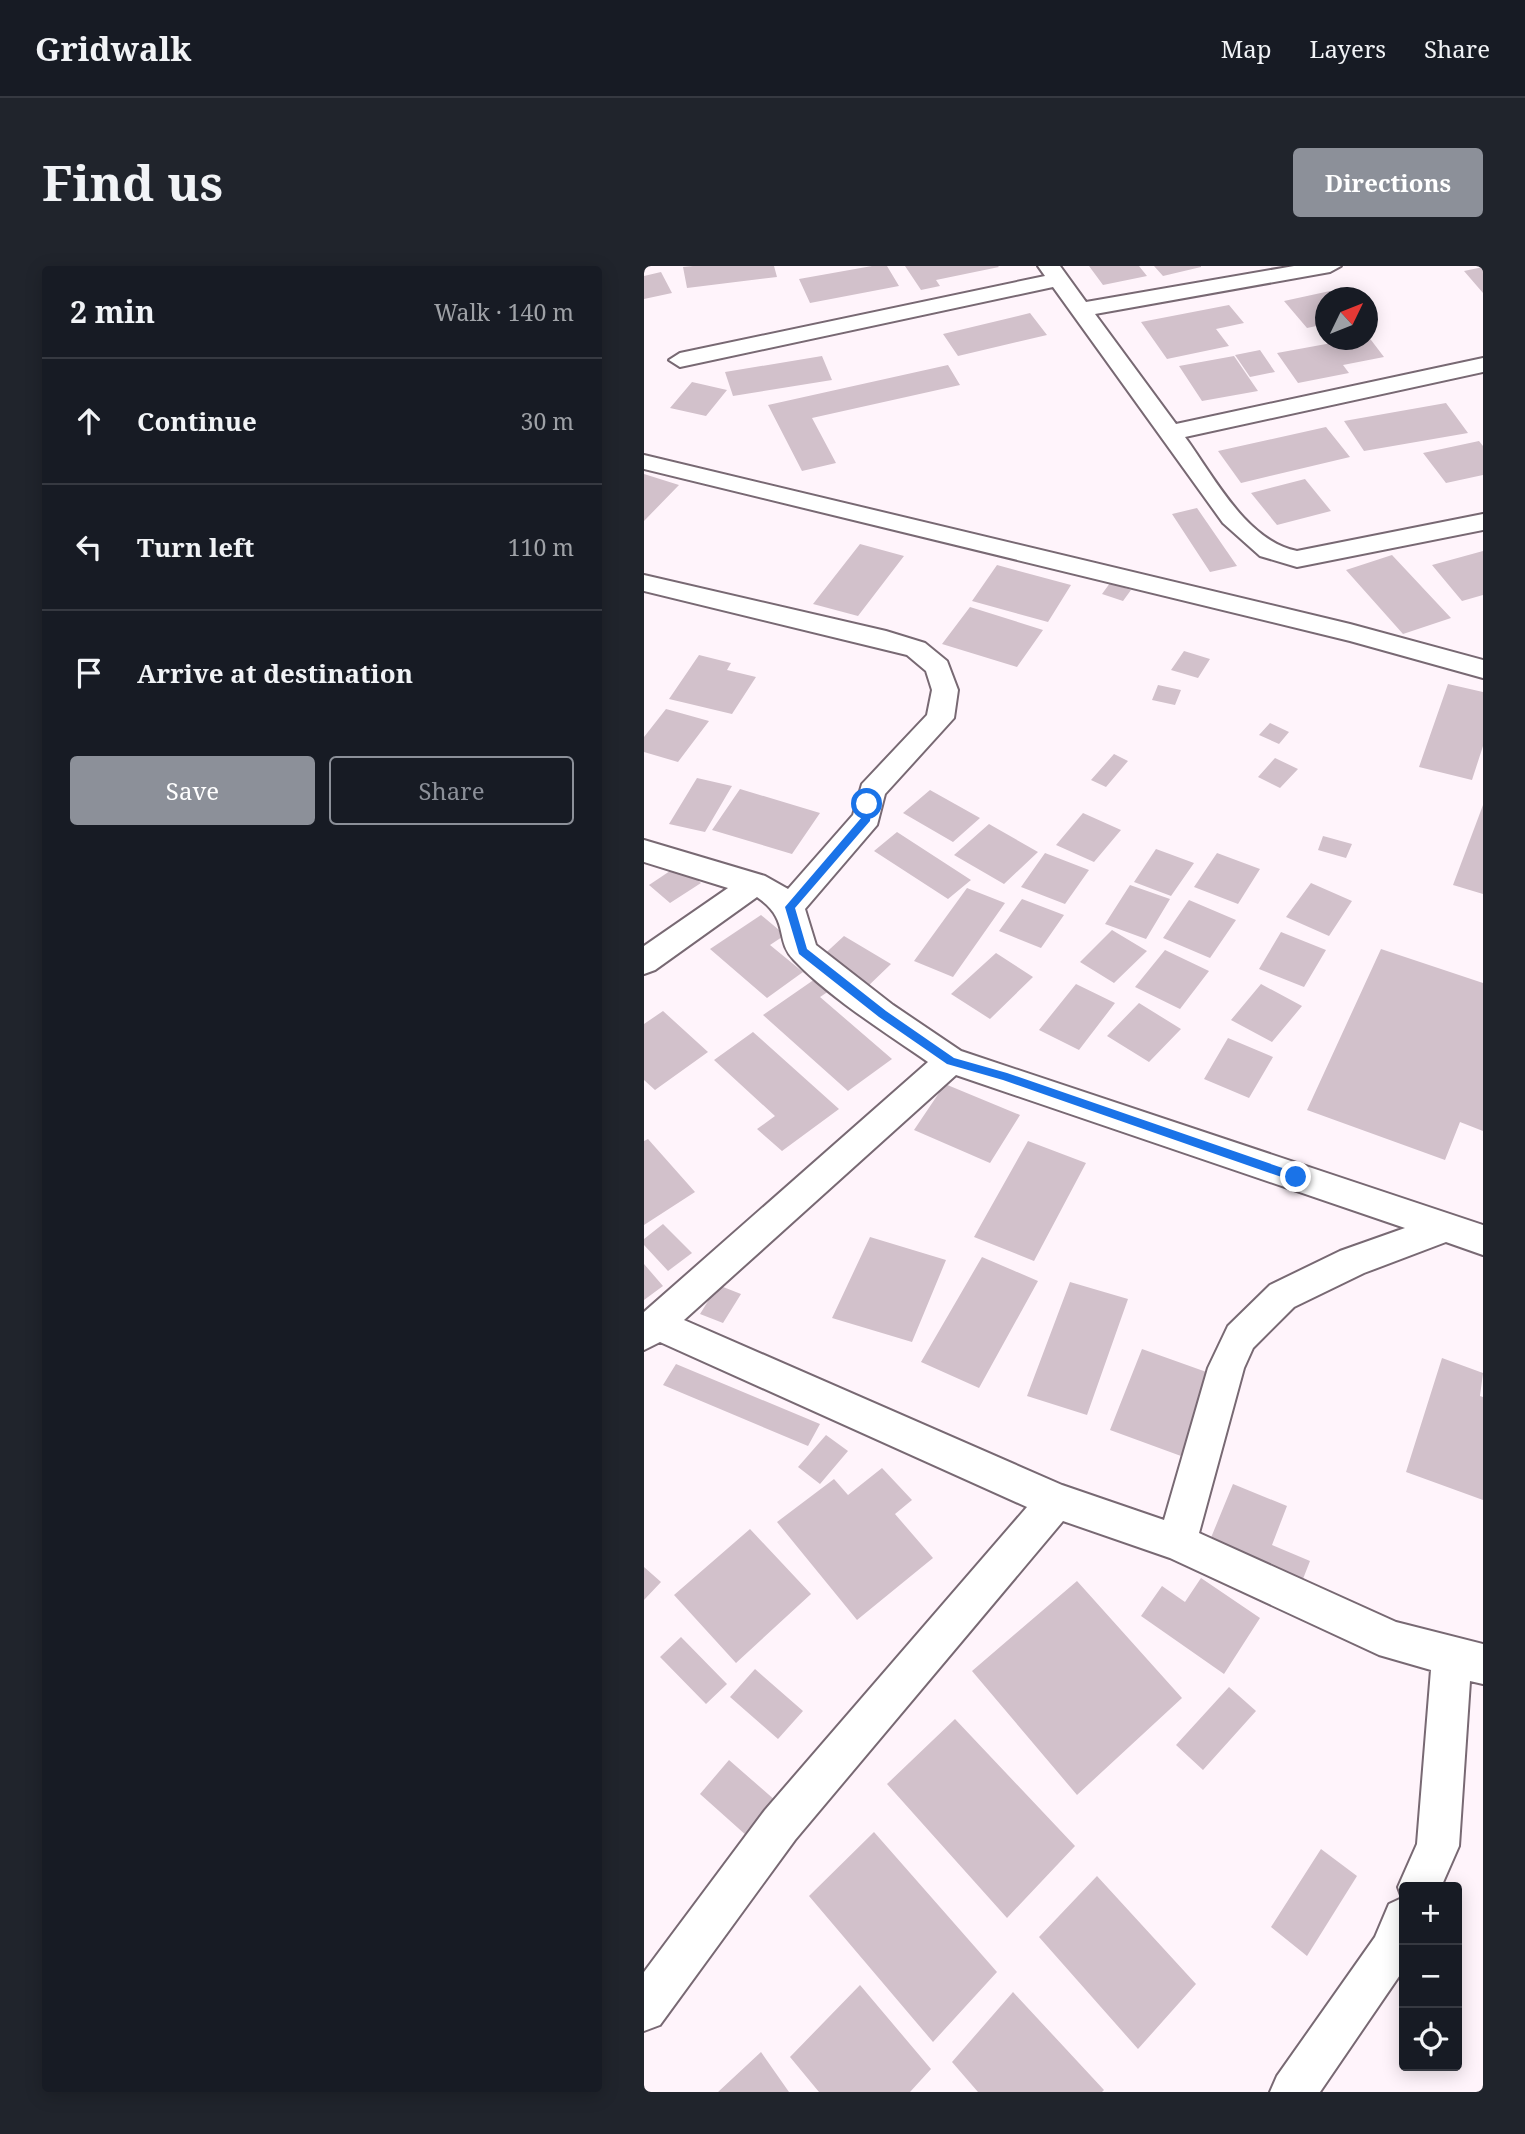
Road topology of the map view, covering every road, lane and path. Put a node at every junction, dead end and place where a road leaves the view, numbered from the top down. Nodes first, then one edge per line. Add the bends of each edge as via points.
1 (1330, 266) edge
2 (1053, 273) edge
3 (1079, 310) junction
4 (680, 360) dead end
5 (1483, 365) edge
6 (1169, 433) junction
7 (644, 462) edge
8 (1483, 522) edge
9 (644, 583) edge
10 (1483, 669) edge
11 (644, 851) edge
12 (755, 884) junction
13 (790, 907) junction
14 (644, 962) edge
15 (951, 1061) junction
16 (1447, 1227) junction
17 (1483, 1240) edge
18 (650, 1329) edge
19 (1056, 1501) junction
20 (1177, 1542) junction
21 (1467, 1660) edge
22 (1421, 1882) edge
23 (1399, 1931) edge
24 (644, 2009) edge
25 (1293, 2092) edge

1 - 3 street
2 - 3 street
2 - 4 street
3 - 6 street
5 - 6 street
6 - 8 street via 1232,518 1264,550 1280,557 1343,552
7 - 10 street
9 - 13 street via 877,637 916,649 937,667 944,690 940,719 872,791 867,818
11 - 12 street
12 - 13 street
12 - 14 street
13 - 15 street via 803,951
15 - 16 street
15 - 18 street
16 - 17 street
16 - 20 street via 1352,1262 1282,1296 1240,1337 1226,1368
18 - 19 street
19 - 20 street
19 - 24 street via 780,1825
20 - 21 street via 1393,1641
21 - 22 street via 1438,1846
23 - 25 street via 1390,1952

